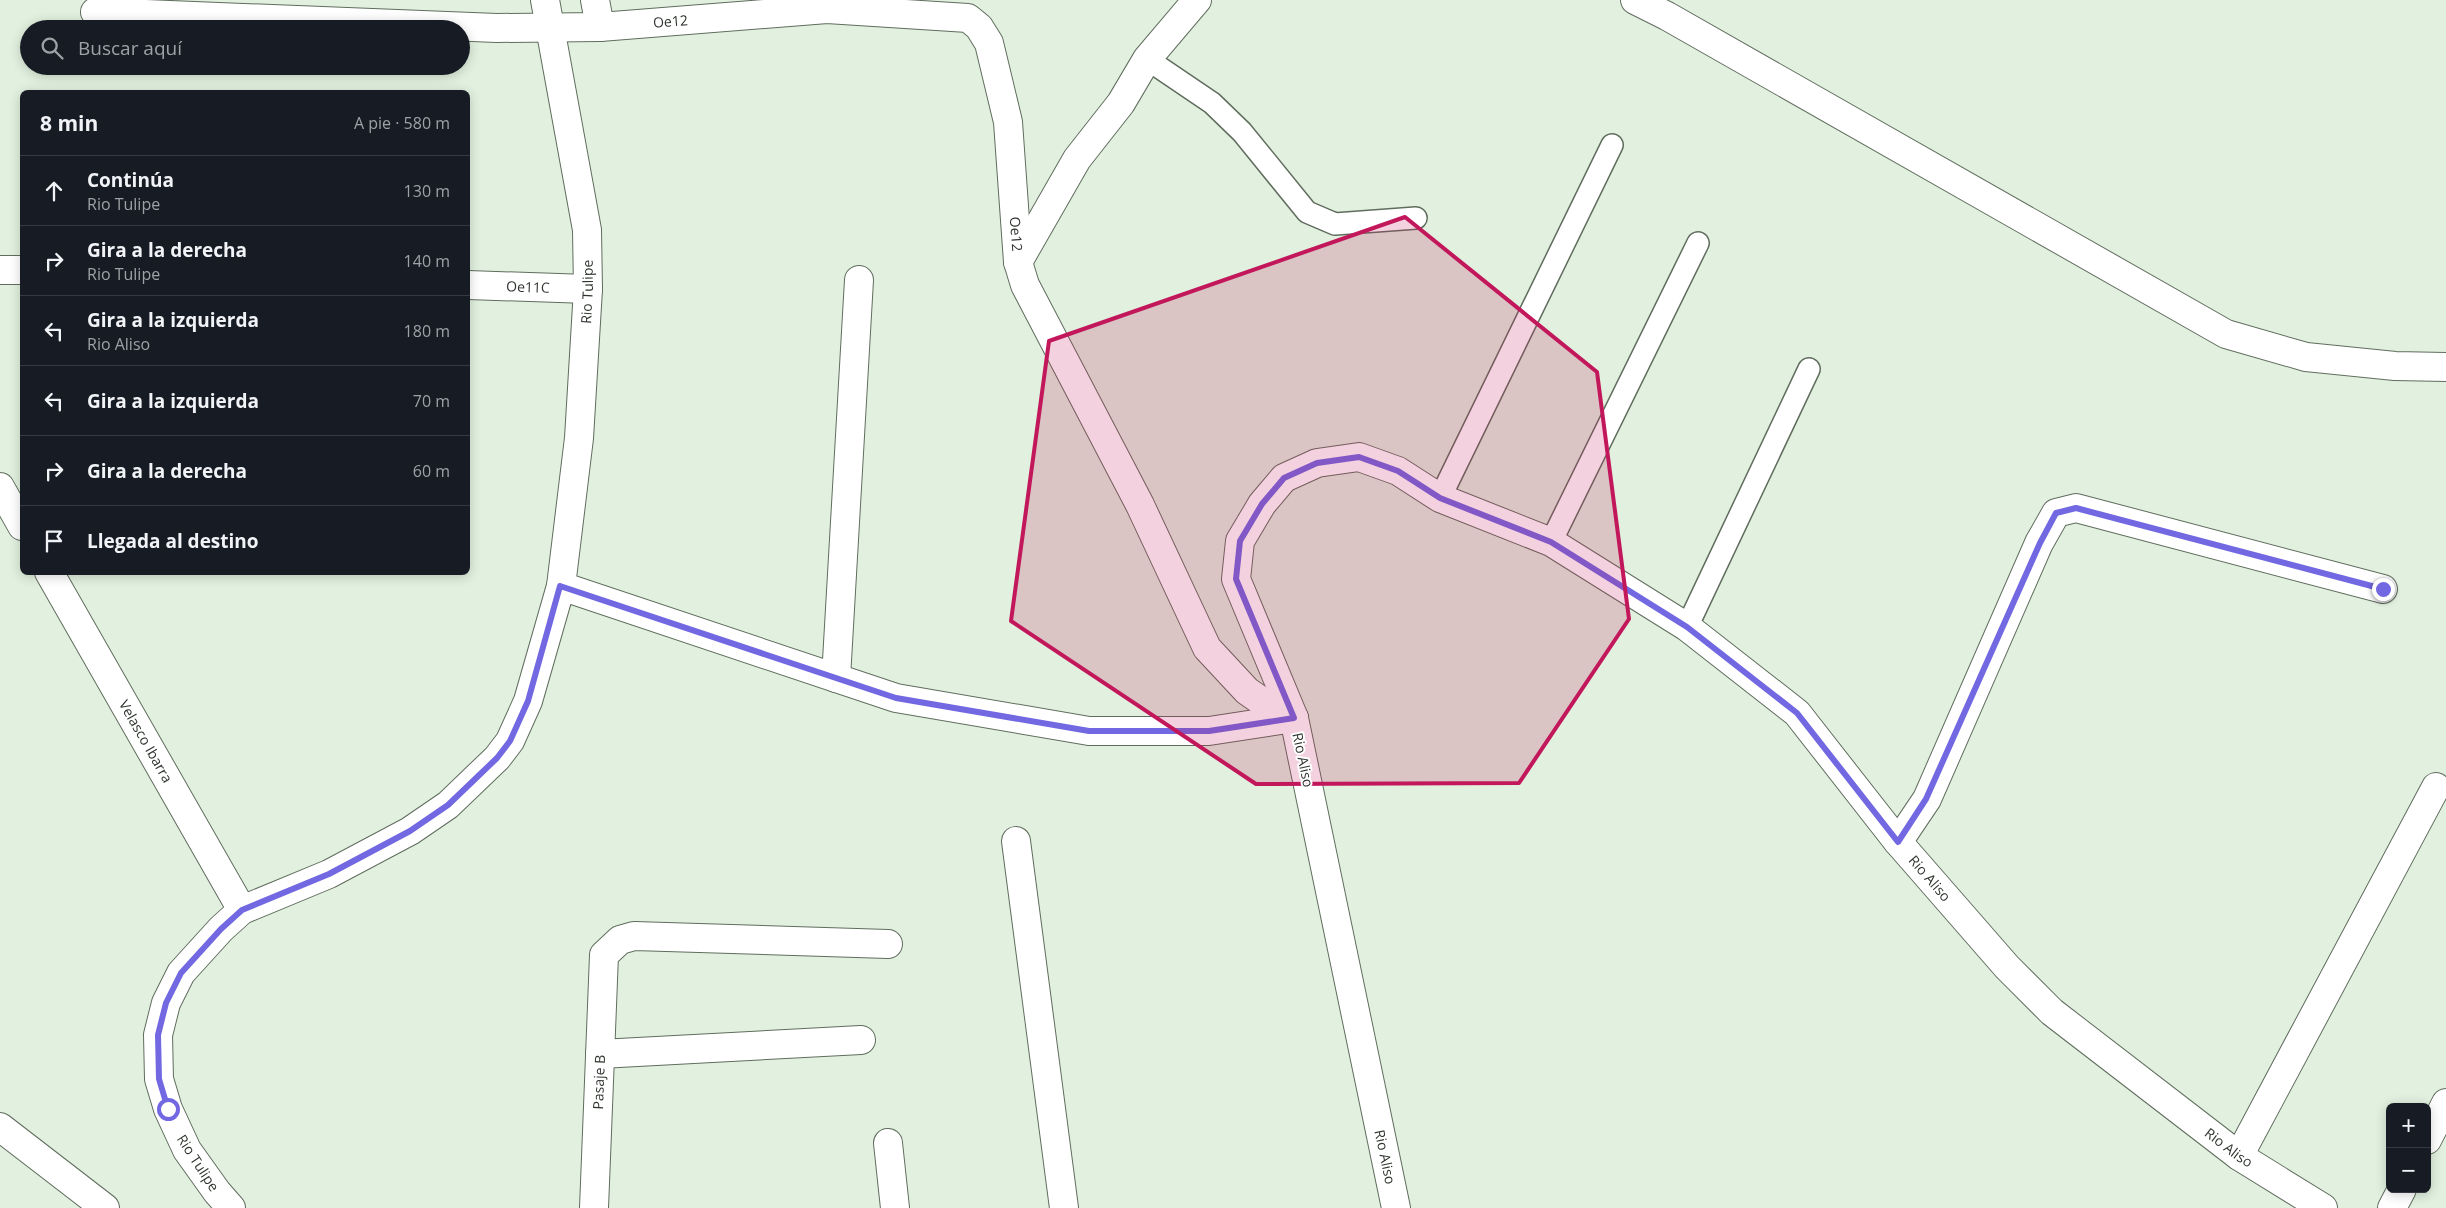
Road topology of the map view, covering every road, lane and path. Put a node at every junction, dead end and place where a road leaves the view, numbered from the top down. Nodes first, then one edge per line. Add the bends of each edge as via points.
1 (544, 0) edge
2 (595, 0) edge
3 (1197, 0) edge
4 (1635, 0) edge
5 (95, 12) dead end
6 (296, 20) edge
7 (470, 27) edge
8 (550, 27) junction
9 (600, 27) junction
10 (1146, 59) junction
11 (1612, 145) dead end
12 (1416, 218) dead end
13 (1698, 243) dead end
14 (0, 270) edge
15 (20, 270) edge
16 (1021, 273) junction
17 (860, 280) dead end
18 (470, 285) edge
19 (588, 289) junction
20 (2446, 368) edge
21 (1809, 369) dead end
22 (0, 487) edge
23 (1440, 498) junction
24 (20, 522) edge
25 (1551, 542) junction
26 (51, 575) edge
27 (560, 586) junction
28 (2383, 589) dead end
29 (1687, 627) junction
30 (836, 678) junction
31 (1294, 718) junction
32 (2436, 787) dead end
33 (1016, 841) dead end
34 (1898, 842) junction
35 (242, 910) junction
36 (888, 944) dead end
37 (861, 1040) dead end
38 (600, 1054) junction
39 (2446, 1103) edge
40 (0, 1127) edge
41 (2431, 1132) edge
42 (888, 1143) dead end
43 (2239, 1156) junction
44 (2400, 1193) edge
45 (105, 1208) edge
46 (231, 1208) edge
47 (594, 1208) edge
48 (895, 1208) edge
49 (1064, 1208) edge
50 (1396, 1208) edge
51 (2323, 1208) edge
52 (2392, 1208) edge

1 - 8 street, Rio Tulipe
2 - 9 street
3 - 10 street
4 - 20 street via 2226,334 2306,357
5 - 6 street, Oe12
7 - 8 street, Oe12
8 - 9 street, Oe12
8 - 19 street, Rio Tulipe via 587,230
9 - 16 street, Oe12 via 827,9 968,18 979,27 989,43 1008,122
10 - 12 lane via 1212,103 1242,132 1306,212 1335,224
10 - 16 street via 1121,103 1078,158
11 - 23 lane
13 - 25 lane
14 - 15 street
16 - 31 street via 1140,505 1207,648 1247,691 1280,714
17 - 30 street
18 - 19 street, Oe11C
19 - 27 street, Rio Tulipe via 579,438
21 - 29 lane
22 - 24 street
23 - 25 street, Rio Aliso
23 - 31 street, Rio Aliso via 1398,471 1359,457 1317,463 1284,478 1262,504 1240,541 1236,579
25 - 29 street, Rio Aliso
26 - 35 street, Velasco Ibarra
27 - 30 street
27 - 35 street, Rio Tulipe via 528,701 510,741 497,758 448,805 410,831 329,874
28 - 34 street via 2076,508 2056,513 1926,799
29 - 34 street, Rio Aliso via 1797,713
30 - 31 street via 896,698 1089,731 1209,731
31 - 50 street, Rio Aliso
32 - 43 street
33 - 49 street
34 - 43 street, Rio Aliso via 2006,967 2052,1012
35 - 46 street, Rio Tulipe via 181,973 166,1003 158,1035 159,1079 168,1109 187,1150
36 - 38 street, Pasaje B via 634,936 620,940 604,955
37 - 38 street
38 - 47 street, Pasaje B
39 - 41 street
40 - 45 street
42 - 48 street
43 - 51 street, Rio Aliso
44 - 52 street

